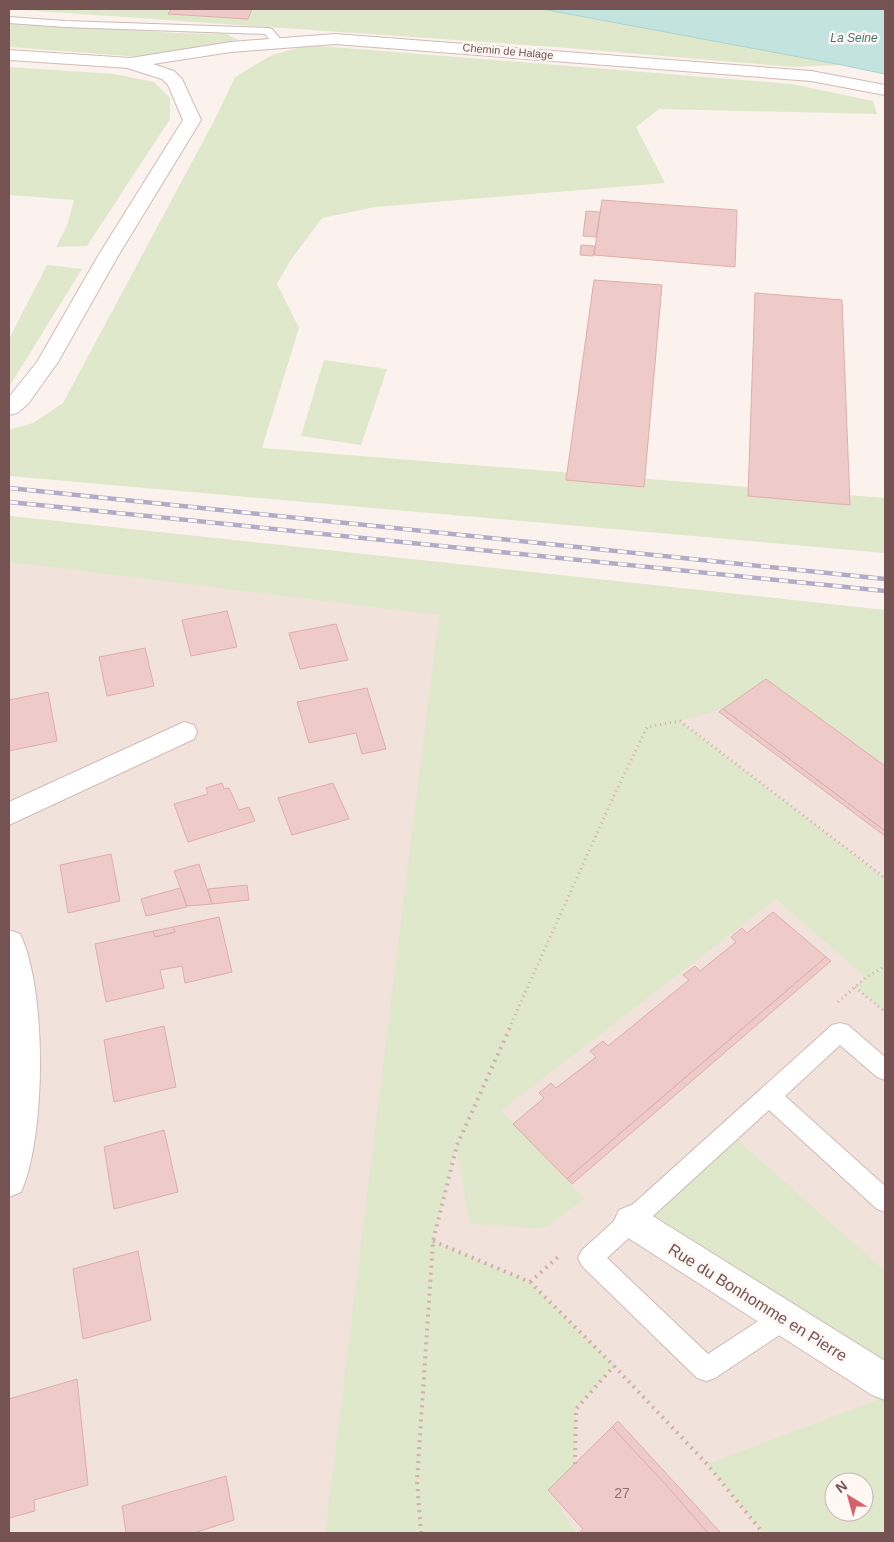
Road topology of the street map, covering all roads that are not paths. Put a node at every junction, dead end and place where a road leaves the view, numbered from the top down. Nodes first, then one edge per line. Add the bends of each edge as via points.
1 (9, 20) edge
2 (277, 42) junction
3 (231, 47) junction
4 (9, 55) edge
5 (130, 63) junction
6 (168, 75) junction
7 (885, 90) edge
8 (9, 408) edge
9 (184, 732) dead end
10 (9, 814) edge
11 (9, 943) edge
12 (885, 1070) edge
13 (769, 1096) junction
14 (9, 1181) edge
15 (885, 1201) edge
16 (631, 1221) junction
17 (784, 1318) junction
18 (885, 1382) edge

1 - 2 lane via 268,31
2 - 3 street, Chemin de Halage
2 - 7 street, Chemin de Halage via 335,39 404,43 811,76
3 - 5 street, Chemin de Halage
3 - 6 street
4 - 5 street
5 - 6 street
6 - 8 street via 176,84 192,120 43,368 16,404
9 - 10 street
11 - 14 street via 17,974 24,1051 20,1130
12 - 13 lane via 840,1032
13 - 15 lane
13 - 16 lane
16 - 17 street, Rue du Bonhomme en Pierre
16 - 17 lane via 590,1258 706,1369
17 - 18 street, Rue du Bonhomme en Pierre

